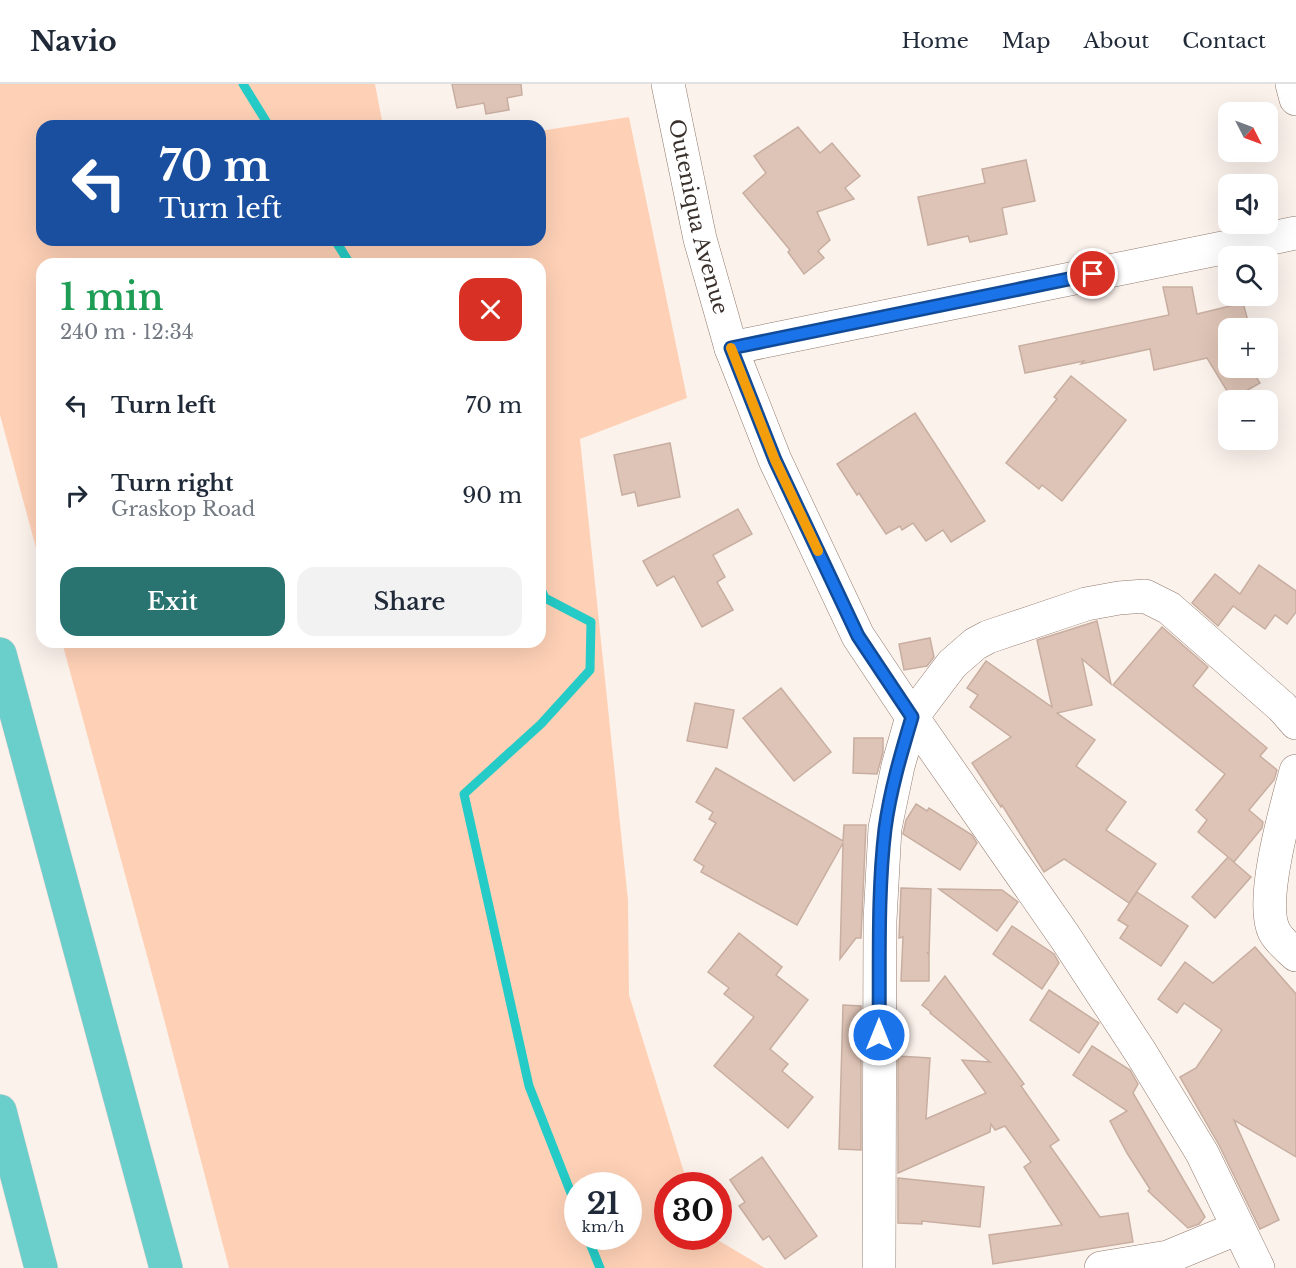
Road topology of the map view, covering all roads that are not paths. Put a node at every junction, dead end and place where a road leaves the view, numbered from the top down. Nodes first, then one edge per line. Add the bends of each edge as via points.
1 (668, 84) edge
2 (1292, 84) edge
3 (1296, 99) edge
4 (1296, 232) edge
5 (731, 348) junction
6 (0, 654) edge
7 (912, 717) junction
8 (1296, 723) edge
9 (1296, 771) edge
10 (1296, 955) edge
11 (0, 1111) edge
12 (1238, 1228) junction
13 (41, 1268) edge
14 (166, 1268) edge
15 (879, 1268) edge
16 (1101, 1268) edge
17 (1258, 1268) edge

1 - 5 street, Outeniqua Avenue via 700,239
2 - 3 street
4 - 5 street
5 - 7 street, Outeniqua Avenue via 775,460 858,636
6 - 14 highway
7 - 8 street via 952,664 988,637 1086,604 1145,596 1169,608
7 - 12 street, Outeniqua Avenue via 1141,1053 1202,1153
7 - 15 street via 885,828 880,908
9 - 10 street via 1282,825 1269,909 1274,931
11 - 13 highway
12 - 16 street via 1168,1257
12 - 17 street, Outeniqua Avenue

